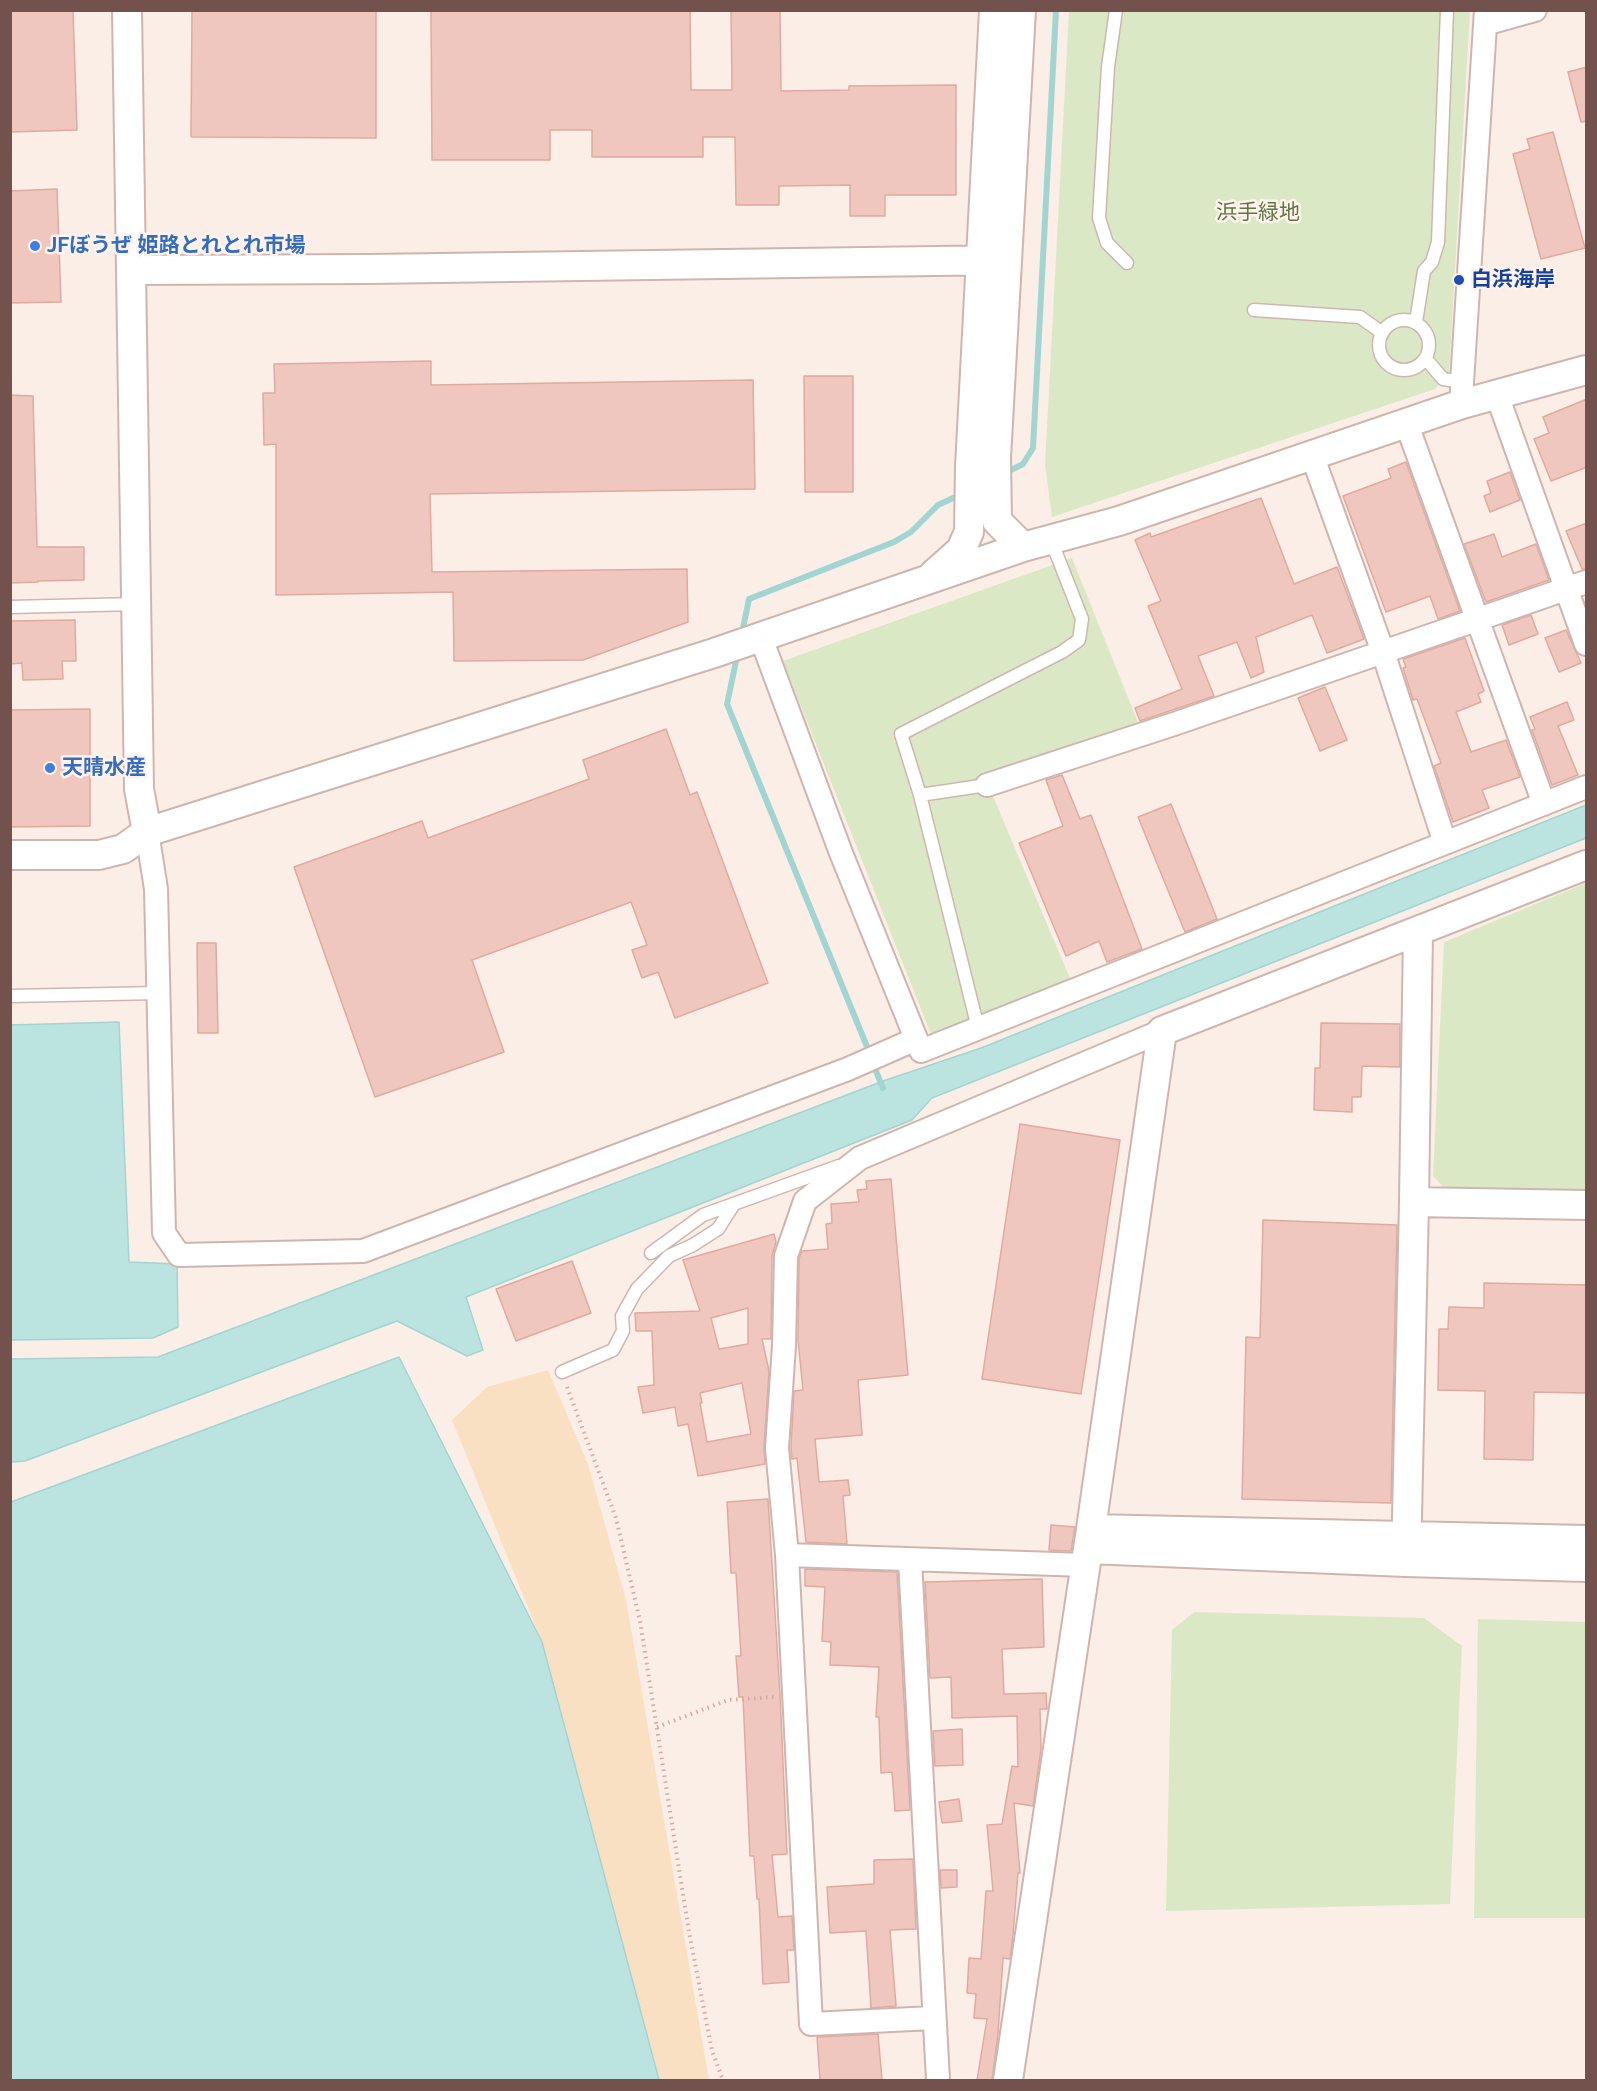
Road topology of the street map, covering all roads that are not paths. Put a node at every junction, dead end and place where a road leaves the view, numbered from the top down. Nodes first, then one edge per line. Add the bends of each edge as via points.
1 (127, 10) edge
2 (994, 10) edge
3 (1021, 10) edge
4 (1116, 10) edge
5 (1447, 10) edge
6 (1535, 10) edge
7 (1485, 17) edge
8 (994, 260) junction
9 (1127, 263) dead end
10 (132, 270) junction
11 (1254, 310) dead end
12 (1416, 322) junction
13 (1381, 332) junction
14 (1426, 359) junction
15 (1587, 370) edge
16 (1462, 393) junction
17 (1497, 395) junction
18 (1406, 422) junction
19 (1312, 455) junction
20 (983, 462) junction
21 (969, 532) junction
22 (1051, 540) junction
23 (1023, 547) junction
24 (990, 558) junction
25 (926, 581) junction
26 (1577, 586) edge
27 (137, 604) junction
28 (10, 607) edge
29 (1477, 619) junction
30 (761, 638) junction
31 (1587, 644) edge
32 (1383, 652) junction
33 (987, 784) joint
34 (1587, 787) edge
35 (920, 795) junction
36 (1544, 804) junction
37 (147, 832) junction
38 (1445, 843) junction
39 (10, 855) edge
40 (1587, 865) edge
41 (1418, 931) junction
42 (159, 993) junction
43 (10, 996) edge
44 (978, 1028) junction
45 (1162, 1031) junction
46 (916, 1040) junction
47 (860, 1158) junction
48 (1414, 1202) junction
49 (734, 1204) junction
50 (1587, 1205) edge
51 (651, 1253) dead end
52 (561, 1372) road end
53 (1587, 1540) edge
54 (1088, 1547) junction
55 (1407, 1548) junction
56 (787, 1556) junction
57 (910, 1560) junction
58 (1587, 1567) edge
59 (933, 2018) junction
60 (938, 2080) edge
61 (1008, 2080) edge

1 - 10 street
2 - 8 street
3 - 8 street
4 - 9 lane via 1108,67 1099,218 1107,243
5 - 12 lane via 1438,242 1432,262 1424,271
6 - 7 street
7 - 16 street
8 - 10 street
8 - 20 street
10 - 27 street
11 - 13 lane via 1360,316
12 - 13 lane via 1397,319
12 - 14 lane via 1426,332 1430,345
13 - 14 lane via 1378,347 1384,362 1398,370 1413,369
14 - 16 lane
15 - 17 street
16 - 17 street
16 - 18 street
17 - 26 street
18 - 19 street
18 - 29 street
19 - 22 street
19 - 32 street
20 - 21 street
20 - 23 street via 997,521
21 - 24 street
21 - 25 street via 961,550
22 - 23 street
22 - 35 lane via 1082,619 1080,640 901,734
23 - 24 street
24 - 25 street
25 - 30 street
26 - 29 street
26 - 31 street
27 - 28 lane
27 - 37 street via 140,789
29 - 32 street
29 - 36 street
30 - 37 street
30 - 46 street
32 - 33 street
32 - 38 street
33 - 35 lane
34 - 36 street
35 - 44 lane
36 - 38 street
37 - 39 street via 123,849 99,855
37 - 42 street via 156,889
38 - 44 street
40 - 41 street
41 - 45 street
41 - 48 street
42 - 43 lane
42 - 46 street via 164,1233 179,1256 363,1251
44 - 46 street via 921,1051
45 - 47 street
45 - 54 street
47 - 49 lane
47 - 56 street via 805,1201 786,1256 777,1448
48 - 50 street
48 - 55 street
49 - 51 lane via 703,1215
49 - 52 lane via 718,1229 669,1256 638,1289 622,1316 623,1331 613,1350
53 - 55 street
54 - 55 street
54 - 57 street
54 - 61 street
55 - 58 street
56 - 57 street
56 - 59 street via 811,2024
57 - 59 street
59 - 60 street

